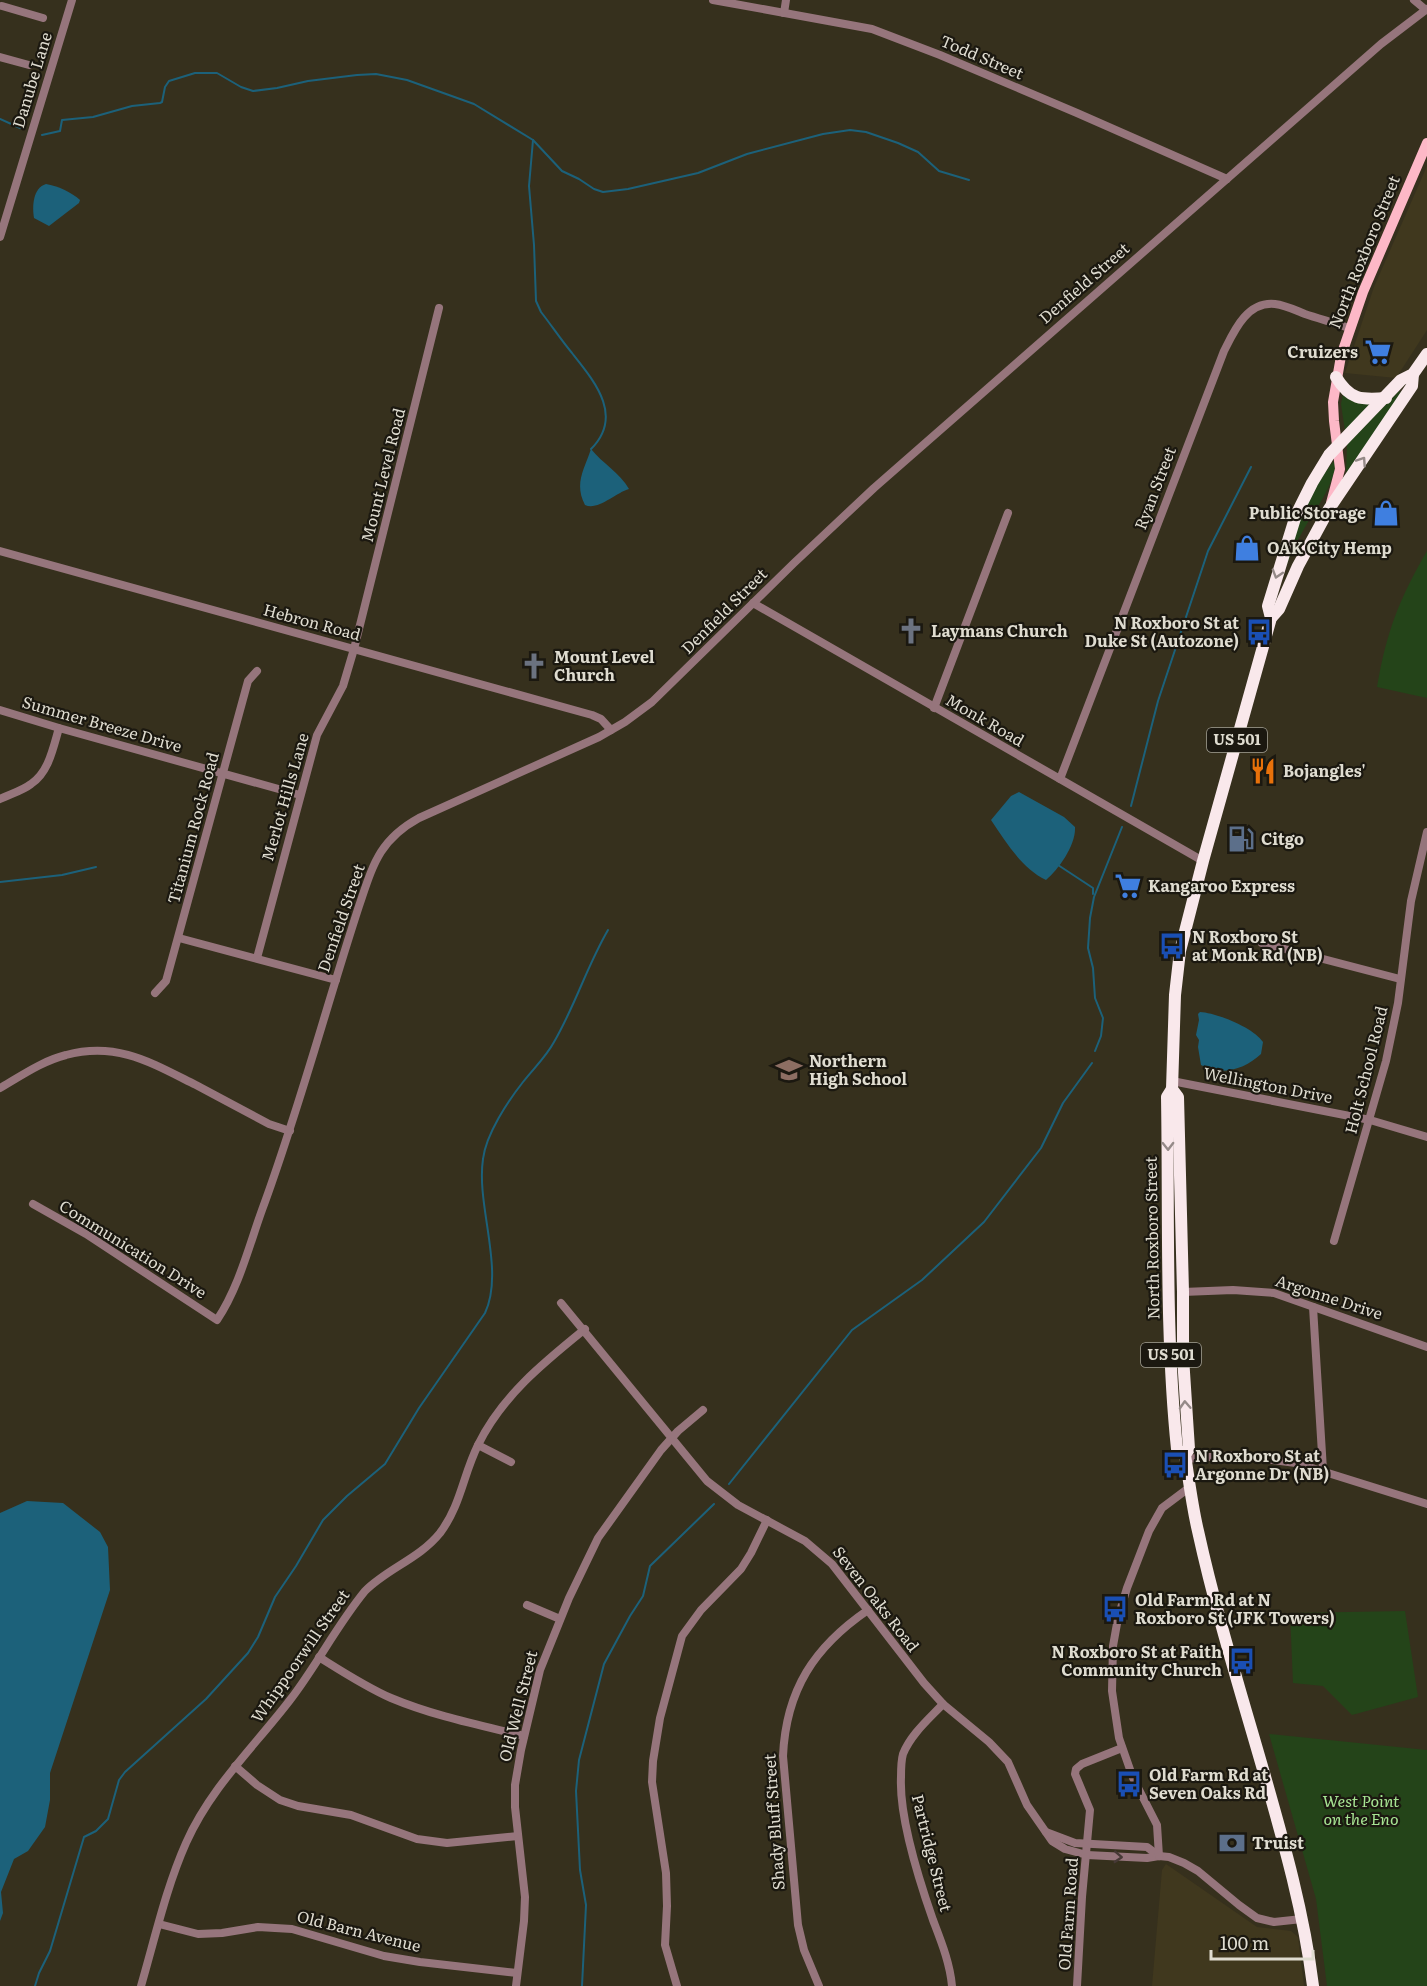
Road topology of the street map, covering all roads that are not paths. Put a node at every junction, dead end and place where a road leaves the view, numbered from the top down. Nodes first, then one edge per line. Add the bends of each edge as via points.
1 (72, 0) edge
2 (713, 0) edge
3 (786, 0) edge
4 (1414, 0) edge
5 (2, 6) edge
6 (1426, 9) edge
7 (784, 13) junction
8 (43, 18) dead end
9 (0, 57) edge
10 (29, 65) dead end
11 (1427, 143) edge
12 (1227, 179) junction
13 (1, 233) edge
14 (439, 308) dead end
15 (1349, 328) junction
16 (1427, 354) edge
17 (1413, 374) junction
18 (1336, 377) junction
19 (1386, 398) junction
20 (1337, 447) junction
21 (1329, 509) junction
22 (1008, 513) dead end
23 (0, 551) edge
24 (753, 603) junction
25 (1271, 618) junction
26 (354, 650) junction
27 (257, 671) dead end
28 (934, 708) junction
29 (0, 710) edge
30 (59, 728) junction
31 (611, 730) junction
32 (223, 774) junction
33 (1060, 780) junction
34 (300, 795) junction
35 (0, 799) edge
36 (1427, 832) edge
37 (1203, 861) junction
38 (178, 938) junction
39 (1262, 943) dead end
40 (257, 958) junction
41 (1400, 979) junction
42 (336, 980) junction
43 (156, 993) dead end
44 (1172, 1085) junction
45 (0, 1088) edge
46 (1370, 1120) junction
47 (290, 1131) junction
48 (1427, 1137) edge
49 (33, 1204) dead end
50 (1169, 1228) junction
51 (1334, 1241) dead end
52 (1184, 1292) junction
53 (1168, 1295) junction
54 (561, 1303) dead end
55 (1312, 1307) junction
56 (218, 1320) joint
57 (585, 1329) junction
58 (1427, 1347) edge
59 (1183, 1357) junction
60 (703, 1410) dead end
61 (671, 1437) junction
62 (477, 1445) junction
63 (1185, 1457) junction
64 (511, 1462) dead end
65 (1323, 1470) junction
66 (1190, 1487) junction
67 (1427, 1504) edge
68 (767, 1520) junction
69 (527, 1605) dead end
70 (868, 1610) junction
71 (560, 1619) junction
72 (320, 1657) junction
73 (943, 1704) junction
74 (524, 1736) junction
75 (1122, 1748) junction
76 (235, 1766) junction
77 (1046, 1832) junction
78 (518, 1836) junction
79 (1088, 1845) junction
80 (1087, 1856) junction
81 (1159, 1856) junction
82 (1302, 1919) junction
83 (159, 1924) junction
84 (517, 1973) junction
85 (141, 1986) edge
86 (516, 1986) edge
87 (677, 1986) edge
88 (819, 1986) edge
89 (952, 1986) edge
90 (1077, 1986) edge
91 (1313, 1986) edge

1 - 13 street, Danube Lane
2 - 7 street, Todd Street
3 - 7 street
4 - 6 street
5 - 8 street
6 - 12 street, Denfield Street
7 - 12 street, Todd Street via 872,29
9 - 10 street
11 - 15 main road, North Roxboro Street
12 - 24 street, Denfield Street via 903,462
14 - 26 street, Mount Level Road
15 - 18 main road, North Roxboro Street
15 - 33 street, Ryan Street via 1270,303 1246,314 1233,333
16 - 17 highway, US 501
17 - 19 highway, US 501 via 1401,380
21 -> 17 highway, US 501 via 1412,386
18 - 19 highway via 1345,391 1355,397
18 - 20 main road, North Roxboro Street via 1333,412
19 - 20 highway, US 501
20 - 21 main road, North Roxboro Street via 1340,469
20 -> 25 highway, North Roxboro Street / US 501 via 1322,466 1296,515 1268,606
21 - 25 highway, North Roxboro Street / US 501
22 - 28 street
23 - 26 street, Hebron Road
24 - 28 street, Monk Road
24 - 31 street, Denfield Street via 665,690
25 - 37 highway, North Roxboro Street / US 501
26 - 31 street, Hebron Road via 592,715
26 - 34 street, Merlot Hills Lane via 343,686 317,735
27 - 32 street, Titanium Rock Road via 248,681
28 - 33 street, Monk Road
29 - 30 street, Summer Breeze Drive
30 - 32 street, Summer Breeze Drive
30 - 35 street via 39,777
31 - 42 street, Denfield Street via 432,811 395,834 383,847 370,874
32 - 34 street, Summer Breeze Drive
32 - 38 street, Titanium Rock Road
33 - 37 street, Monk Road
34 - 40 street, Merlot Hills Lane
36 - 41 street, Holt School Road
37 - 44 highway, North Roxboro Street / US 501 via 1178,967
38 - 40 street
38 - 43 street, Titanium Rock Road via 166,981
39 - 41 street
40 - 42 street
41 - 46 street, Holt School Road via 1392,1035
42 - 47 street, Denfield Street
44 - 46 street, Wellington Drive
44 -> 50 highway, North Roxboro Street / US 501 via 1167,1097
44 - 52 highway, North Roxboro Street / US 501 via 1178,1097
45 - 47 street via 66,1055 113,1051 144,1059 269,1124
46 - 48 street, Wellington Drive
46 - 51 street, Holt School Road
47 - 56 street, Denfield Street
49 - 56 street, Communication Drive
50 - 52 highway via 1174,1233 1176,1287
50 - 53 highway, North Roxboro Street / US 501
52 - 55 street, Argonne Drive via 1261,1291
52 - 59 highway, North Roxboro Street / US 501
53 - 59 highway via 1176,1303 1178,1344
53 - 63 highway, North Roxboro Street / US 501 via 1177,1449
54 - 57 street, Seven Oaks Road
55 - 58 street, Argonne Drive
55 - 65 street
57 - 61 street, Seven Oaks Road
57 - 62 street, Whippoorwill Street via 522,1382
63 -> 59 highway, North Roxboro Street / US 501 via 1189,1449
60 - 61 street, Old Well Street
61 - 68 street, Seven Oaks Road via 715,1488
61 - 71 street, Old Well Street via 598,1538
62 - 64 street
62 - 72 street, Whippoorwill Street via 459,1499 442,1530 419,1554 365,1590
63 - 65 street via 1245,1456
63 - 66 highway, North Roxboro Street / US 501
65 - 67 street
66 - 75 street via 1168,1503 1155,1519 1118,1618 1112,1678
66 - 82 highway, North Roxboro Street / US 501 via 1212,1587
68 - 70 street, Seven Oaks Road via 805,1540 826,1558
68 - 87 street via 741,1569 682,1636 660,1718 652,1782 666,1873 665,1945
69 - 71 street
70 - 73 street, Seven Oaks Road
70 - 88 street, Shady Bluff Street via 834,1637 811,1663 800,1682 785,1732 783,1756 798,1925
71 - 74 street, Old Well Street via 540,1671
72 - 74 street via 413,1707
72 - 76 street, Whippoorwill Street
73 - 77 street, Seven Oaks Road via 1008,1762 1027,1805
73 - 89 street, Partridge Street via 906,1747 900,1782 901,1805
74 - 78 street, Old Well Street via 515,1785
75 - 79 street, Old Farm Road via 1076,1769 1075,1777 1090,1810
75 - 81 street via 1157,1825
76 - 78 street via 280,1800 351,1815 417,1839 447,1843
76 - 83 street, Whippoorwill Street via 209,1799 186,1842
77 - 79 street
77 - 80 street, Seven Oaks Road via 1059,1845
78 - 84 street, Old Well Street via 525,1909
79 - 80 street, Old Farm Road
79 - 81 street via 1147,1847
80 -> 81 street, Seven Oaks Road
80 - 90 street, Old Farm Road
81 - 82 street via 1191,1866 1257,1918 1274,1922
82 - 91 highway, North Roxboro Street / US 501
83 - 84 street, Old Barn Avenue via 198,1934 292,1929 384,1956
83 - 85 street, Whippoorwill Street
84 - 86 street, Old Well Street

